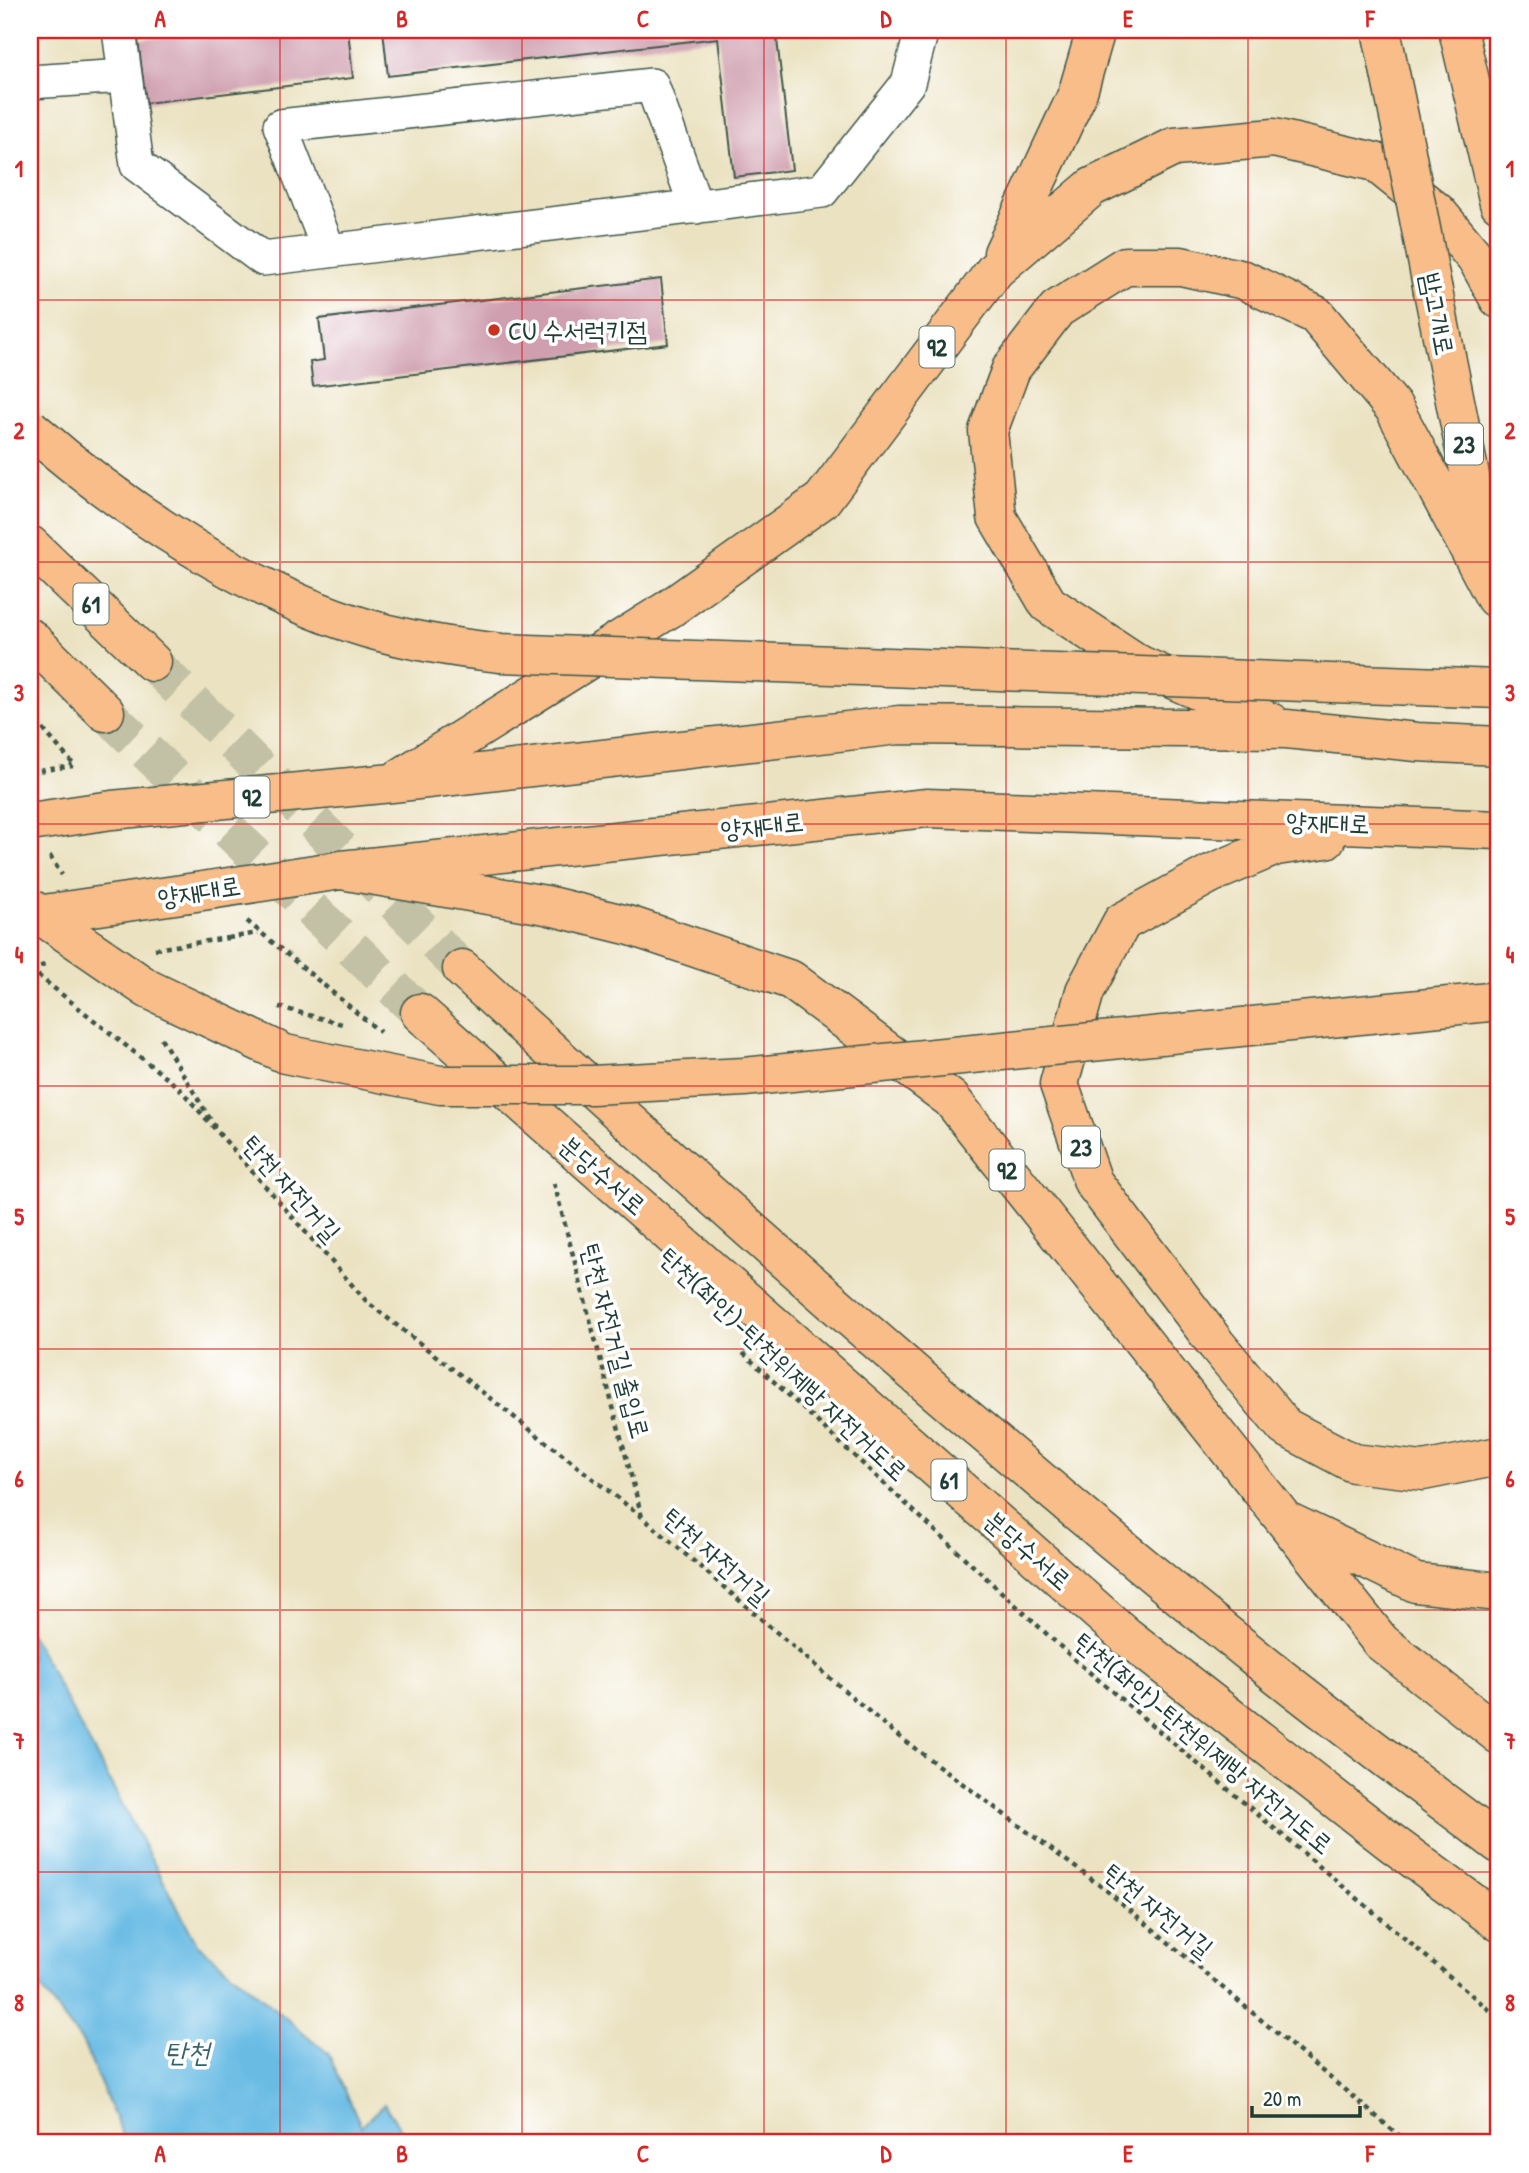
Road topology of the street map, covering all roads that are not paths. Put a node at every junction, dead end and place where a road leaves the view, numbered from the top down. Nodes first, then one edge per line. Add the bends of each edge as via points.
1 (119, 30) edge
2 (922, 30) edge
3 (1096, 30) edge
4 (1381, 30) edge
5 (1458, 30) edge
6 (125, 76) junction
7 (30, 82) edge
8 (1499, 203) edge
9 (696, 207) junction
10 (329, 251) junction
11 (995, 270) junction
12 (1499, 299) edge
13 (30, 428) edge
14 (30, 545) edge
15 (1497, 607) edge
16 (30, 638) edge
17 (152, 662) tunnel mouth
18 (1499, 689) edge
19 (105, 712) tunnel mouth
20 (1286, 729) junction
21 (1499, 746) edge
22 (392, 783) junction
23 (30, 822) edge
24 (1436, 825) junction
25 (1499, 830) edge
26 (341, 870) junction
27 (30, 908) edge
28 (30, 916) edge
29 (462, 969) tunnel mouth
30 (1499, 1001) edge
31 (420, 1013) tunnel mouth
32 (1499, 1456) edge
33 (1283, 1520) junction
34 (1499, 1592) edge
35 (1499, 1735) edge
36 (1499, 1844) edge
37 (1499, 1922) edge

1 - 6 street
2 - 9 street via 908,83 822,191
3 - 11 main road via 1077,95
4 - 15 main road, 밤고개로 / 23, bridge
5 - 8 main road
6 - 7 street
6 - 10 street via 137,165 263,260
9 - 10 street
9 - 10 street via 652,85 280,126
11 - 12 main road, 92 via 1092,187 1174,147 1274,138 1375,162 1437,212 1478,261
11 - 22 main road, 92 via 822,500 668,609
13 - 18 main road, bridge via 162,528 280,595 365,628 435,645 501,653
14 - 17 main road, 61
15 - 20 main road via 1394,408 1316,315 1244,280 1181,266 1125,266 1057,309 1011,369 988,431 997,517 1048,604 1140,664
16 - 19 main road
20 - 21 main road
20 - 22 main road via 899,725
22 - 23 main road, 92
24 - 25 main road, 양재대로 / 23
24 - 26 main road, 양재대로 via 927,808
24 - 32 main road, 23 via 1276,846 1210,874 1122,922 1085,992 1059,1084 1093,1182 1285,1427 1353,1463 1423,1471
26 - 28 main road, 양재대로 / 92, bridge
26 - 33 main road, 92 via 522,899 631,926 792,980 951,1099
27 - 30 main road, bridge via 148,989 285,1054 440,1085 592,1085 744,1077
29 - 36 main road, 분당수서로 / 61 via 662,1154 1041,1481 1268,1667
31 - 37 main road, 분당수서로 / 61 via 1126,1636
33 - 34 main road via 1416,1583
33 - 35 main road, 92 via 1381,1642

